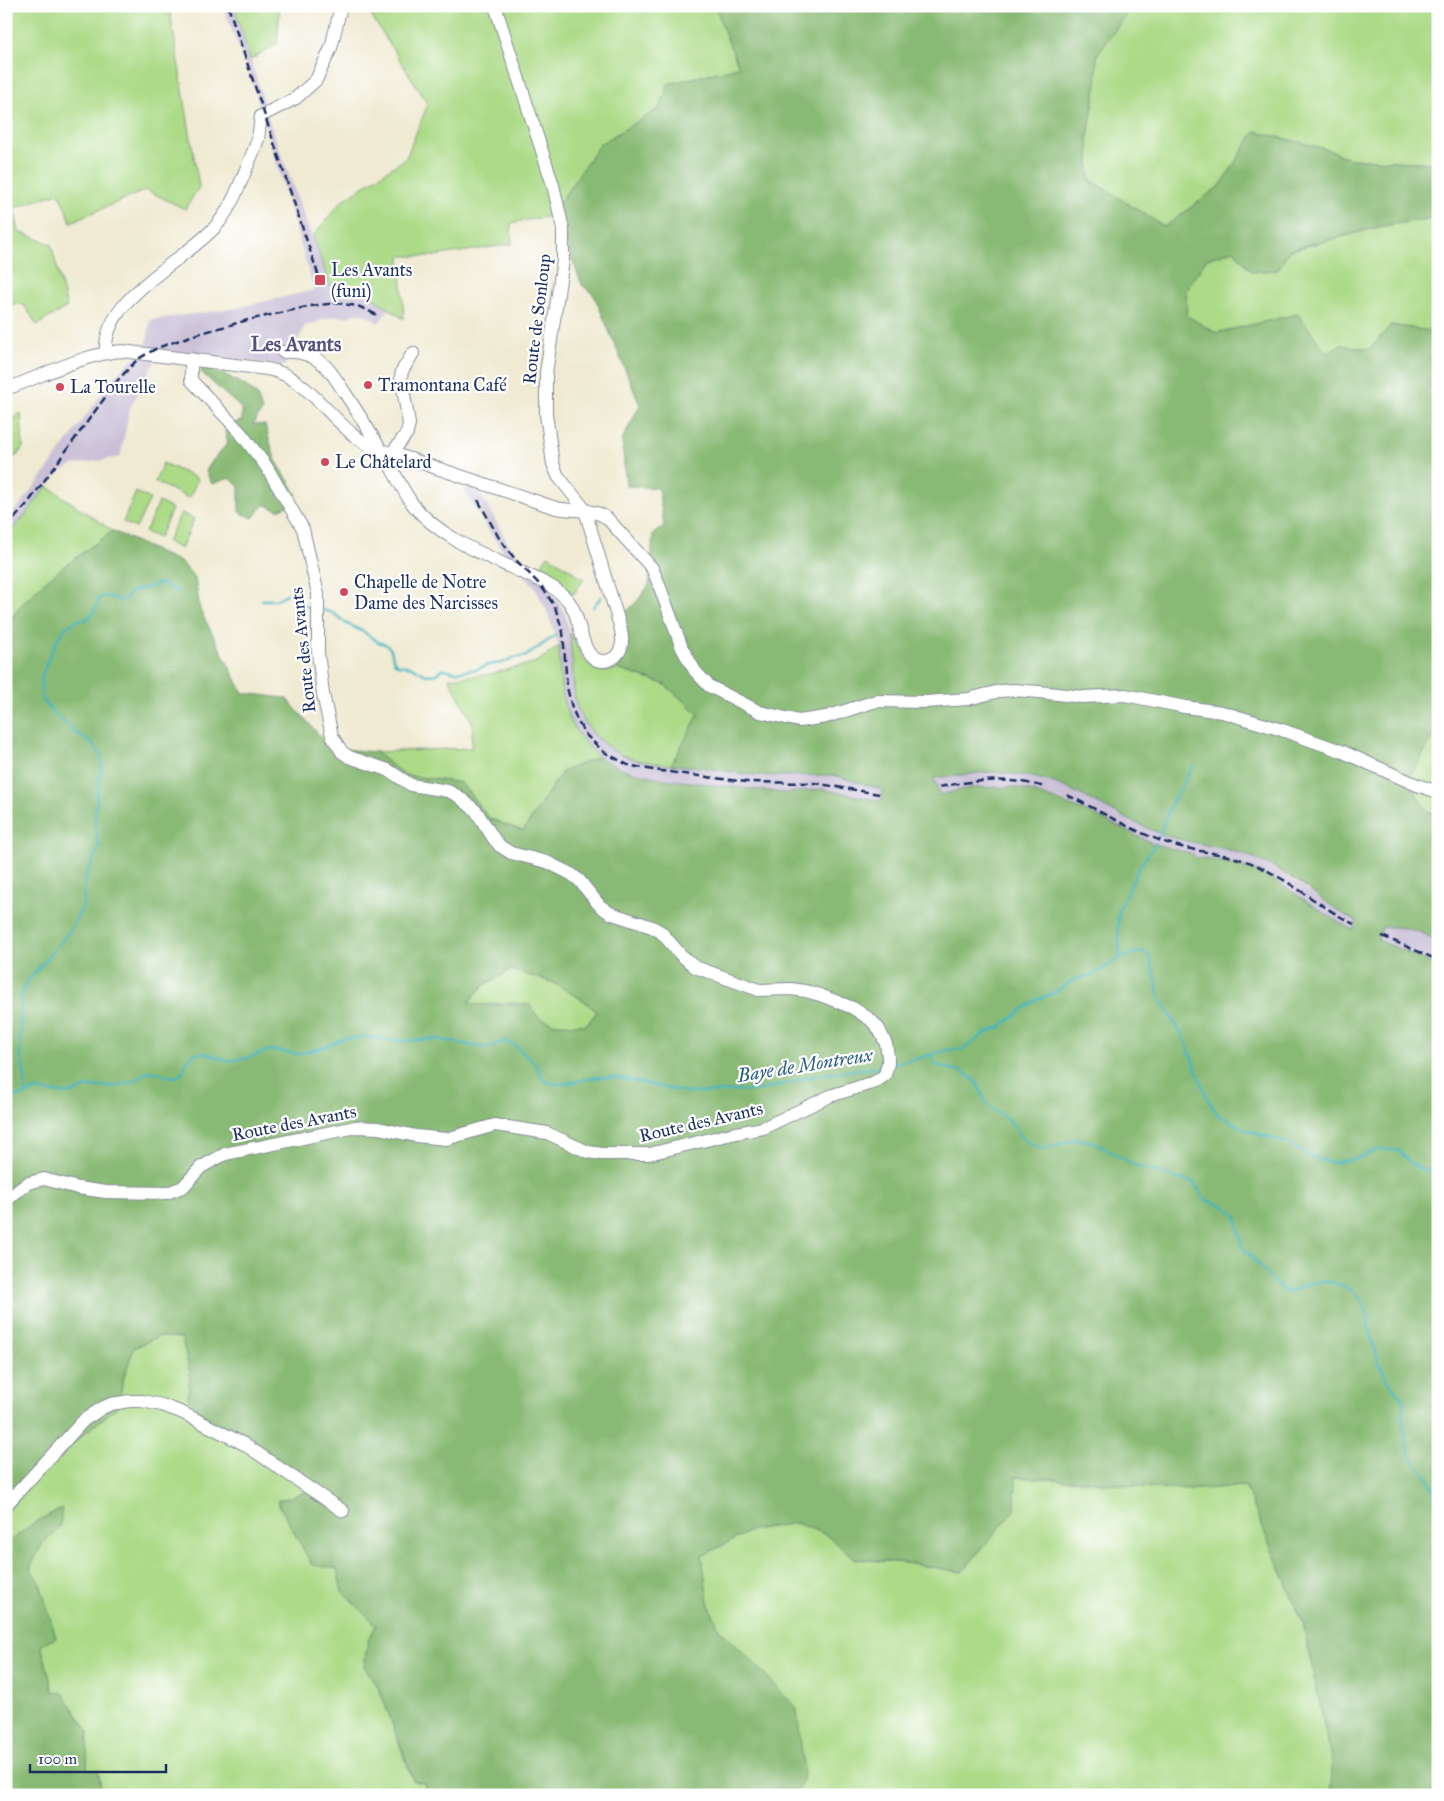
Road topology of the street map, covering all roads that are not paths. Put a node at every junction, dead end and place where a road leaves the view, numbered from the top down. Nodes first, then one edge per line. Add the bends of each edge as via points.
1 (341, 6) edge
2 (495, 6) edge
3 (106, 352) junction
4 (283, 352) dead end
5 (414, 354) dead end
6 (191, 359) junction
7 (6, 389) edge
8 (387, 453) junction
9 (584, 509) junction
10 (1438, 792) edge
11 (6, 1201) edge
12 (6, 1505) edge
13 (343, 1511) dead end

1 - 3 street via 331,48 316,80 296,98 261,116 254,150 223,216 205,238 132,296 107,336
2 - 9 street, Route de Sonloup via 553,185 563,229 564,252 546,373 546,414 553,464
3 - 6 street
3 - 7 street
4 - 8 street via 298,352 322,362
5 - 8 street via 401,377 408,430
6 - 8 street via 281,372 298,383 356,436
6 - 11 street, Route des Avants via 191,380 240,432 266,466 303,529 318,594 318,652 323,694 332,736 342,752 388,770 411,784 458,796 476,811 500,846 571,874 600,906 610,913 661,932 680,954 705,972 759,990 805,991 853,1008 879,1029 886,1044 888,1064 885,1075 874,1082 830,1096 763,1128 655,1154 588,1152 546,1133 495,1125 446,1139 356,1127 225,1154 201,1167 183,1188 167,1193 106,1192 44,1179 24,1186
8 - 9 street via 556,508
8 - 9 street, Route de Sonloup via 413,504 429,521 561,593 576,613 589,654 596,660 607,660 616,656 621,648 621,631
9 - 10 street via 607,518 652,568 682,648 701,679 760,712 798,721 826,717 876,700 926,702 968,699 1014,690 1083,697 1125,695 1222,712 1282,730
12 - 13 street via 84,1420 112,1404 142,1401 162,1404 244,1444

